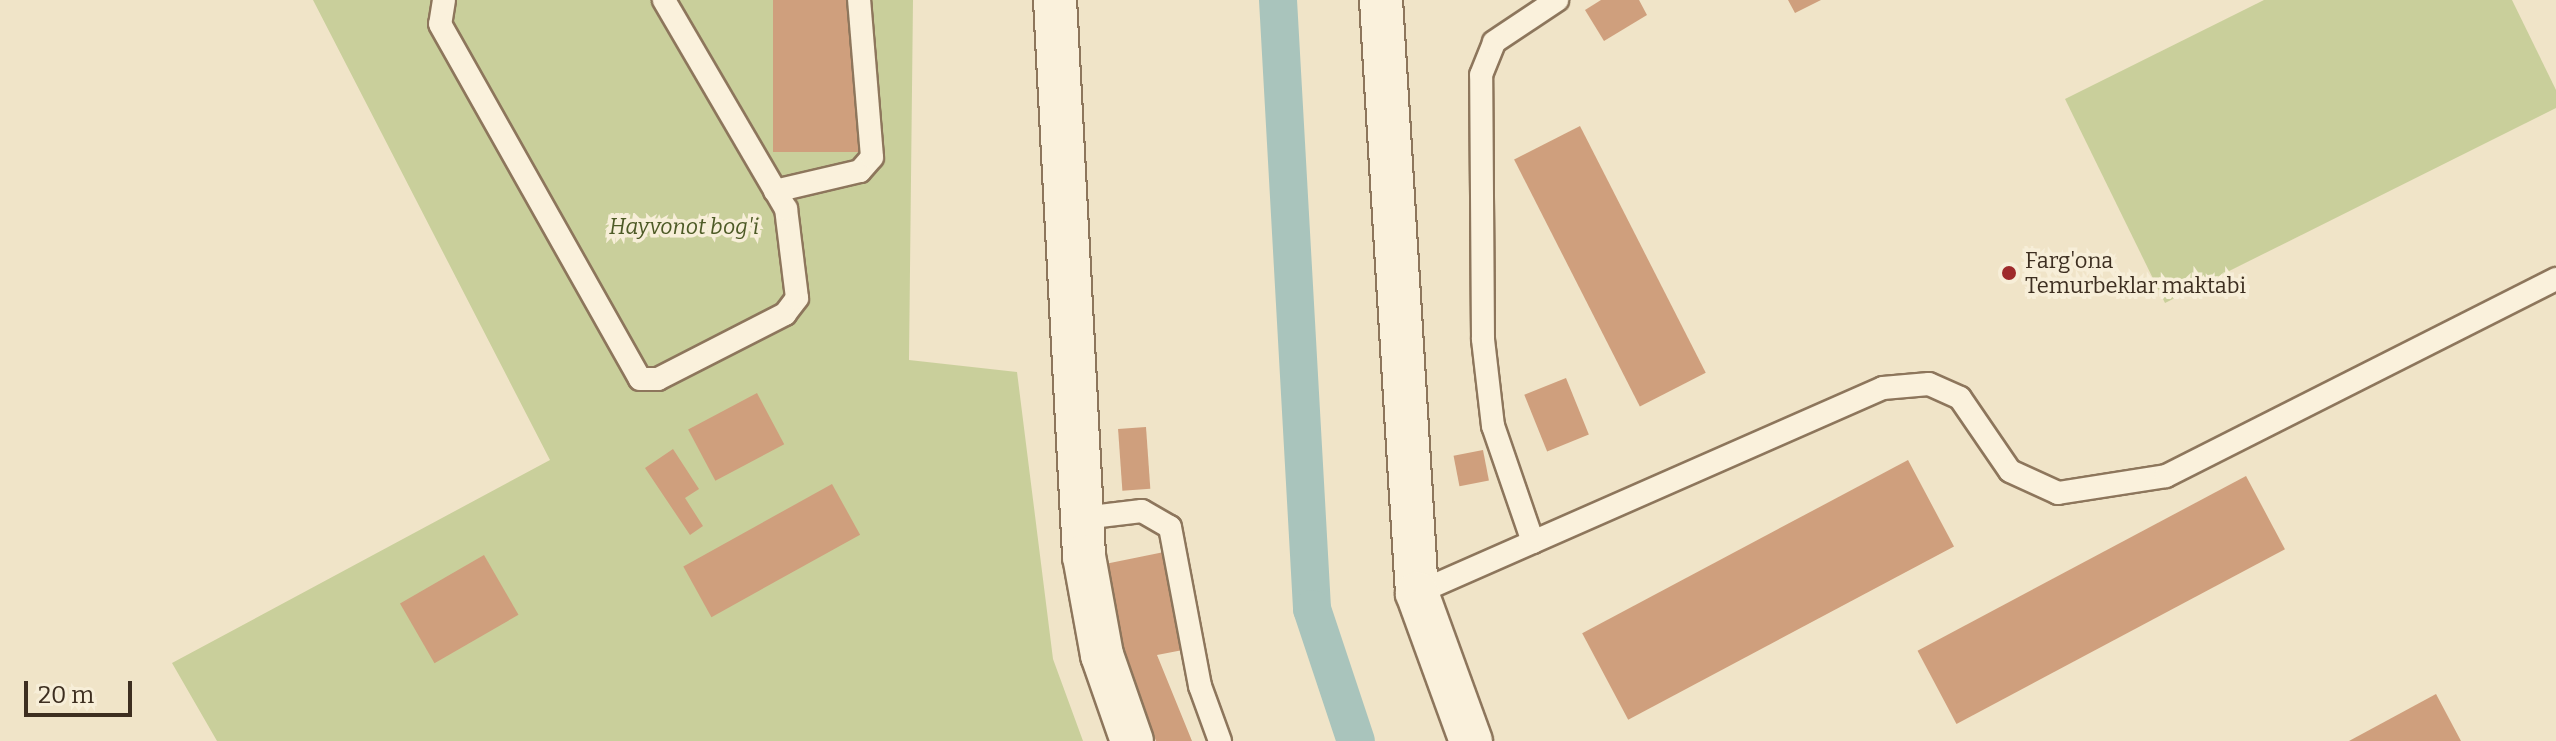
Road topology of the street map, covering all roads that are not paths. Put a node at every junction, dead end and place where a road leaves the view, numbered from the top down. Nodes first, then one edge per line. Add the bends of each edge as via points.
1 (444, 0) edge
2 (664, 0) edge
3 (859, 0) edge
4 (1055, 0) edge
5 (1381, 0) edge
6 (1557, 0) edge
7 (775, 191) junction
8 (2556, 279) edge
9 (1083, 518) junction
10 (1533, 542) junction
11 (1417, 593) junction
12 (1132, 741) edge
13 (1220, 741) edge
14 (1471, 741) edge

1 - 7 lane via 440,24 640,379 658,379 771,321 797,298 786,209
2 - 7 lane
3 - 7 lane via 872,157 860,171
4 - 9 street
5 - 11 street
6 - 10 lane via 1494,42 1481,75 1484,353 1493,426
8 - 10 lane via 2166,476 2058,493 2010,471 1960,398 1929,384 1883,388
9 - 12 street via 1102,655
9 - 13 lane via 1142,511 1170,527 1200,686
10 - 11 lane
11 - 14 street

